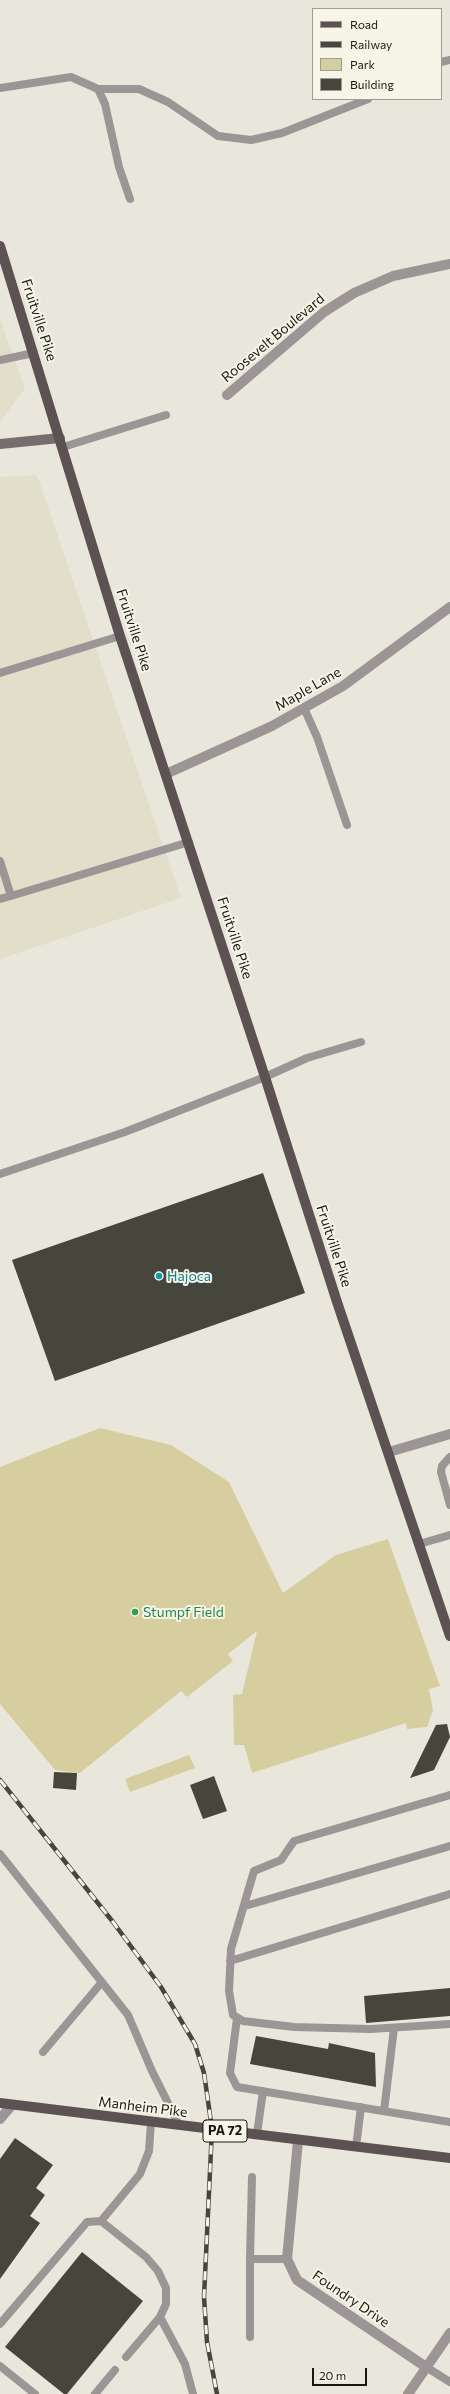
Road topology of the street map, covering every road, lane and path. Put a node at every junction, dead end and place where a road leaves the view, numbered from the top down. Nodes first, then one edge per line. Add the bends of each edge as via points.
1 (0, 88) edge
2 (98, 89) junction
3 (365, 100) edge
4 (130, 199) dead end
5 (0, 246) edge
6 (450, 264) edge
7 (34, 353) junction
8 (0, 360) edge
9 (227, 395) dead end
10 (166, 415) dead end
11 (62, 443) junction
12 (0, 444) edge
13 (450, 607) edge
14 (120, 636) junction
15 (0, 673) edge
16 (304, 708) junction
17 (166, 774) junction
18 (347, 825) dead end
19 (189, 842) junction
20 (0, 861) edge
21 (11, 896) junction
22 (0, 899) edge
23 (361, 1042) dead end
24 (265, 1077) junction
25 (0, 1174) edge
26 (450, 1434) edge
27 (388, 1452) junction
28 (450, 1457) edge
29 (450, 1505) edge
30 (450, 1534) edge
31 (419, 1544) junction
32 (450, 1636) edge
33 (450, 1795) edge
34 (450, 1846) edge
35 (0, 1854) edge
36 (450, 1894) edge
37 (245, 1906) junction
38 (230, 1961) junction
39 (102, 1982) junction
40 (237, 2018) junction
41 (450, 2024) edge
42 (394, 2028) junction
43 (43, 2052) dead end
44 (263, 2091) junction
45 (0, 2104) edge
46 (12, 2105) junction
47 (361, 2107) junction
48 (384, 2111) junction
49 (0, 2119) edge
50 (151, 2122) junction
51 (450, 2122) edge
52 (180, 2125) junction
53 (257, 2134) junction
54 (298, 2141) junction
55 (356, 2147) junction
56 (450, 2158) edge
57 (252, 2177) dead end
58 (100, 2221) junction
59 (250, 2259) junction
60 (287, 2259) junction
61 (160, 2317) junction
62 (0, 2324) edge
63 (450, 2333) edge
64 (250, 2337) dead end
65 (126, 2357) dead end
66 (0, 2366) edge
67 (426, 2367) junction
68 (115, 2370) dead end
69 (450, 2382) edge
70 (35, 2394) edge
71 (95, 2394) edge
72 (193, 2394) edge
73 (408, 2394) edge

1 - 2 lane via 71,77
2 - 3 lane via 139,89 168,102 218,136 251,140 282,133
2 - 4 lane
5 - 7 main road, Fruitville Pike
6 - 9 street, Roosevelt Boulevard via 393,276 354,293 324,312
7 - 8 lane
7 - 11 main road, Fruitville Pike
10 - 11 lane
11 - 12 main road
11 - 14 main road, Fruitville Pike
13 - 16 street, Maple Lane via 344,686
14 - 15 lane
14 - 17 main road, Fruitville Pike
16 - 17 street, Maple Lane via 272,726
16 - 18 lane via 317,737
17 - 19 main road, Fruitville Pike
19 - 21 lane
19 - 24 main road, Fruitville Pike
20 - 21 lane
21 - 22 lane
23 - 24 lane via 308,1058
24 - 25 lane via 125,1132
24 - 27 main road, Fruitville Pike
26 - 27 street
27 - 31 main road, Fruitville Pike
28 - 29 lane via 442,1466 441,1472
30 - 31 lane
31 - 32 main road, Fruitville Pike
33 - 37 lane via 294,1841 281,1860 254,1871
34 - 37 lane
35 - 39 lane
36 - 38 lane
37 - 38 lane
38 - 40 lane via 229,1991 233,2015
39 - 43 lane
39 - 52 lane via 128,2015 152,2071
40 - 42 lane via 243,2021 294,2027
40 - 44 lane via 230,2073 237,2087
41 - 42 lane
42 - 48 lane
44 - 47 lane
44 - 53 lane
45 - 46 main road, Manheim Pike / PA 72
46 - 49 street
46 - 50 main road, Manheim Pike / PA 72
47 - 48 lane
47 - 55 lane
48 - 51 lane
50 - 52 main road, Manheim Pike / PA 72
50 - 58 lane via 149,2151 140,2174
52 - 53 main road, Manheim Pike / PA 72
53 - 54 main road, Manheim Pike / PA 72
54 - 55 main road, Manheim Pike / PA 72
54 - 60 street
55 - 56 main road, Manheim Pike / PA 72
57 - 59 lane
58 - 61 lane via 146,2257 158,2271 166,2288 166,2304
58 - 62 lane via 87,2222
59 - 60 lane
59 - 64 lane
60 - 67 street, Foundry Drive via 297,2280
61 - 65 lane
61 - 72 lane via 185,2364
63 - 67 street
66 - 70 lane
67 - 69 lane, Foundry Drive
67 - 73 street
68 - 71 lane

